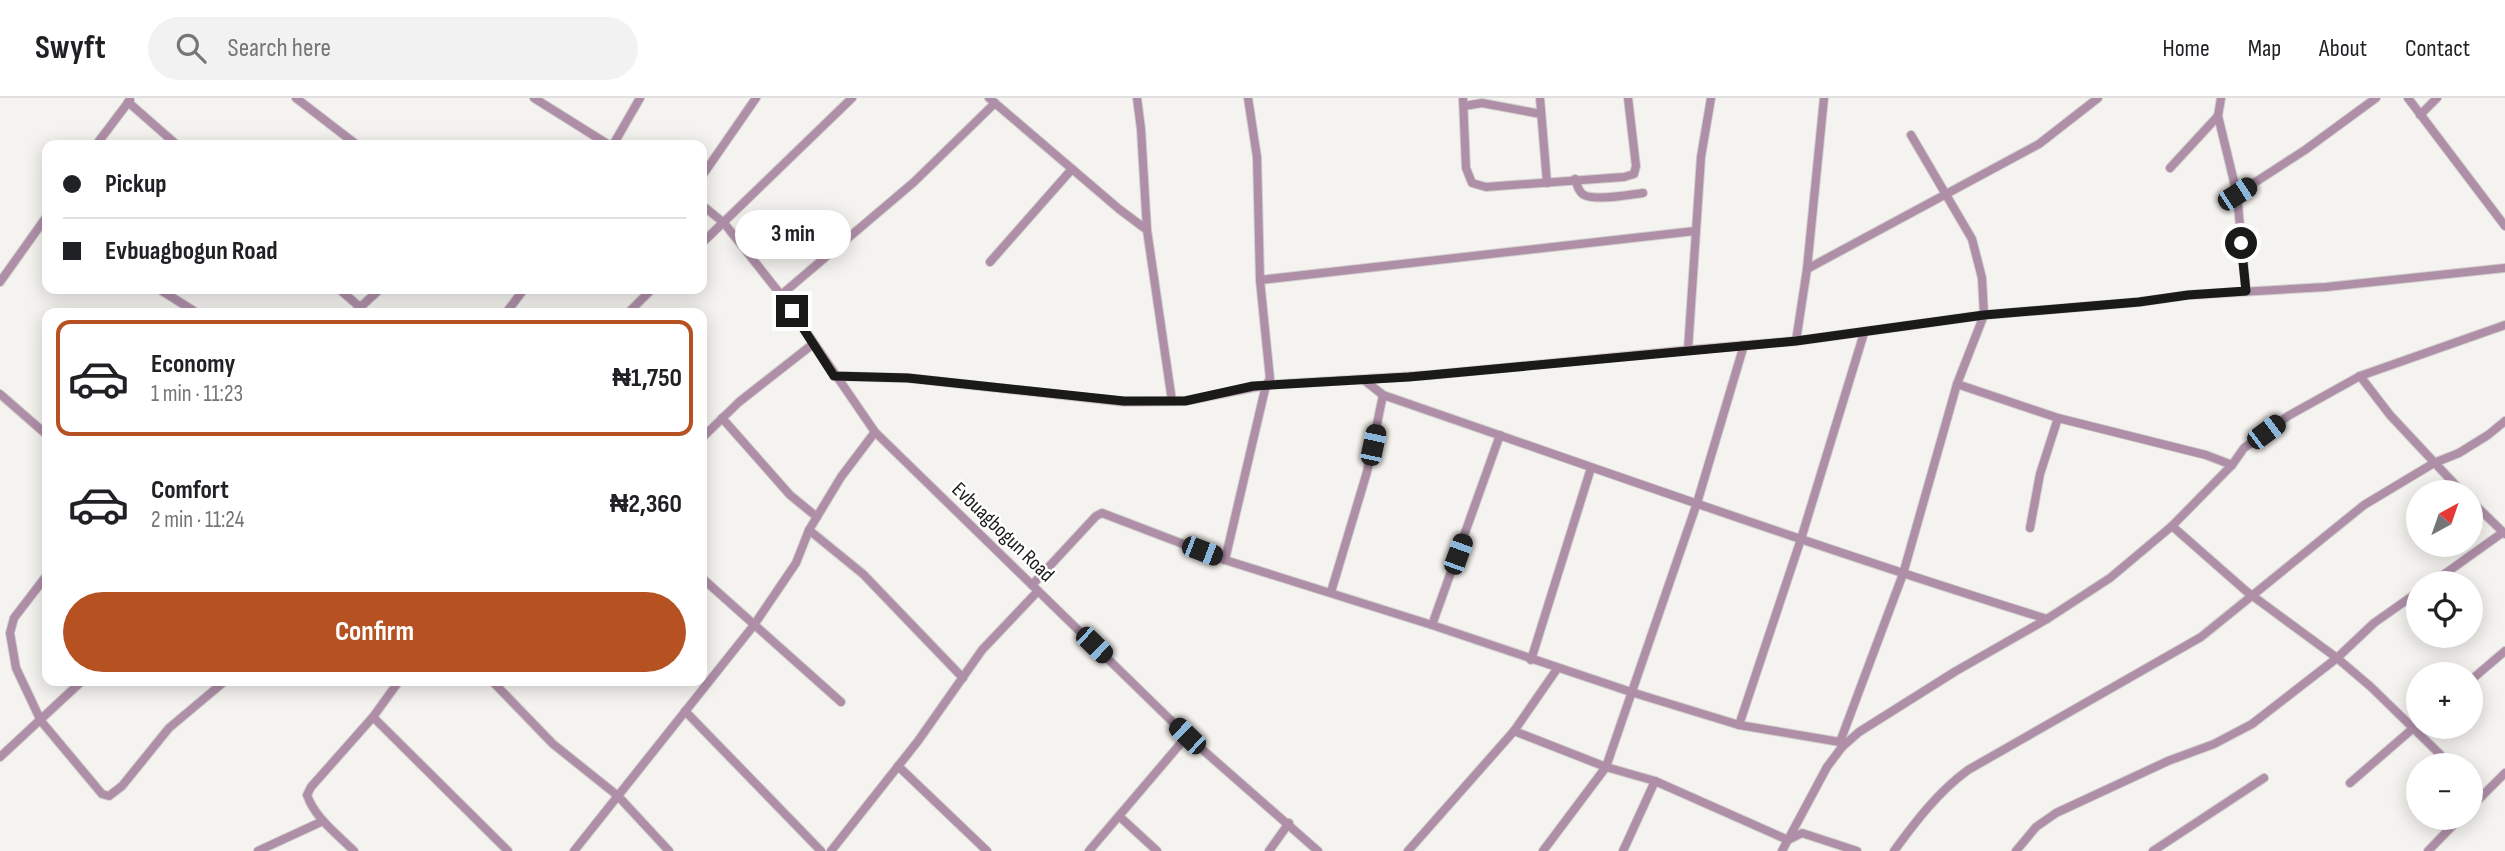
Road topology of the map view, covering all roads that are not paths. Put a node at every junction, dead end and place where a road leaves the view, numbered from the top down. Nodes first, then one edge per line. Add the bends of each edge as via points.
1 (296, 98) edge
2 (534, 98) edge
3 (640, 98) edge
4 (756, 98) edge
5 (852, 98) edge
6 (1137, 98) edge
7 (1248, 98) edge
8 (1540, 98) edge
9 (1628, 98) edge
10 (1711, 98) edge
11 (1824, 98) edge
12 (2098, 98) edge
13 (2221, 98) edge
14 (2376, 98) edge
15 (2408, 98) edge
16 (2437, 98) edge
17 (130, 100) edge
18 (992, 101) edge
19 (1464, 102) edge
20 (1541, 114) junction
21 (2420, 115) junction
22 (2218, 116) junction
23 (1911, 135) dead end
24 (100, 140) edge
25 (172, 140) edge
26 (351, 140) edge
27 (603, 140) edge
28 (614, 140) edge
29 (707, 169) edge
30 (1072, 169) junction
31 (2170, 169) dead end
32 (1575, 179) junction
33 (1547, 183) junction
34 (1643, 193) dead end
35 (2237, 194) junction
36 (1944, 195) junction
37 (707, 209) edge
38 (42, 223) edge
39 (724, 223) junction
40 (2505, 226) edge
41 (1147, 230) junction
42 (1695, 231) junction
43 (707, 238) edge
44 (990, 262) dead end
45 (2505, 268) edge
46 (1807, 269) junction
47 (1260, 280) junction
48 (0, 282) edge
49 (2246, 291) junction
50 (167, 294) edge
51 (343, 294) edge
52 (375, 294) edge
53 (647, 294) edge
54 (781, 295) junction
55 (189, 308) edge
56 (355, 308) edge
57 (359, 308) edge
58 (633, 308) edge
59 (1984, 315) junction
60 (2505, 325) edge
61 (1864, 333) junction
62 (1796, 341) junction
63 (813, 344) junction
64 (1744, 345) junction
65 (1688, 350) junction
66 (834, 376) junction
67 (2360, 376) junction
68 (1364, 380) junction
69 (1957, 384) junction
70 (1266, 385) junction
71 (0, 394) edge
72 (1383, 395) junction
73 (1172, 401) junction
74 (722, 418) junction
75 (2058, 418) junction
76 (2505, 421) edge
77 (42, 431) edge
78 (874, 432) junction
79 (707, 433) edge
80 (1500, 435) junction
81 (2434, 463) junction
82 (2232, 465) junction
83 (1591, 468) junction
84 (2450, 480) edge
85 (1696, 503) junction
86 (2483, 513) edge
87 (817, 517) junction
88 (2172, 526) junction
89 (2030, 528) dead end
90 (809, 530) junction
91 (2504, 533) edge
92 (1801, 540) junction
93 (1225, 560) junction
94 (2449, 571) edge
95 (1903, 574) junction
96 (42, 582) edge
97 (707, 583) edge
98 (1035, 588) junction
99 (1331, 592) junction
100 (2253, 597) junction
101 (2406, 600) edge
102 (2047, 619) junction
103 (754, 625) junction
104 (1432, 625) junction
105 (2505, 651) edge
106 (2337, 658) junction
107 (1531, 660) junction
108 (1557, 669) junction
109 (2483, 670) edge
110 (963, 678) junction
111 (707, 684) edge
112 (77, 686) edge
113 (219, 686) edge
114 (395, 686) edge
115 (497, 686) edge
116 (705, 686) edge
117 (1631, 692) junction
118 (841, 702) dead end
119 (685, 711) junction
120 (373, 717) junction
121 (2406, 717) edge
122 (41, 721) junction
123 (1739, 725) junction
124 (1514, 731) junction
125 (2406, 735) edge
126 (1187, 736) junction
127 (2428, 739) edge
128 (1842, 744) junction
129 (2440, 753) edge
130 (0, 757) edge
131 (898, 766) junction
132 (1606, 767) junction
133 (2505, 773) edge
134 (2264, 778) dead end
135 (1655, 781) junction
136 (2350, 783) dead end
137 (2483, 795) edge
138 (618, 796) junction
139 (1119, 816) junction
140 (323, 821) junction
141 (1289, 823) junction
142 (2448, 830) edge
143 (1788, 840) junction
144 (258, 851) edge
145 (354, 851) edge
146 (508, 851) edge
147 (574, 851) edge
148 (669, 851) edge
149 (821, 851) edge
150 (831, 851) edge
151 (987, 851) edge
152 (1089, 851) edge
153 (1157, 851) edge
154 (1269, 851) edge
155 (1318, 851) edge
156 (1408, 851) edge
157 (1543, 851) edge
158 (1623, 851) edge
159 (1782, 851) edge
160 (1857, 851) edge
161 (1894, 851) edge
162 (2016, 851) edge
163 (2153, 851) edge
164 (2428, 851) edge

1 - 26 street
2 - 27 street
3 - 28 street
4 - 29 street
5 - 39 street
6 - 41 street
7 - 47 street via 1256,157
8 - 20 street
9 - 32 street via 1634,174
10 - 42 street
11 - 46 street
12 - 36 street via 2039,144
13 - 22 street
14 - 35 street
15 - 21 street
16 - 21 street
17 - 24 street
17 - 25 street
18 - 30 street
18 - 54 street via 914,182
19 - 20 street
19 - 33 street via 1466,168 1472,183 1486,187
20 - 33 street
21 - 40 street
22 - 31 street
22 - 35 street
23 - 36 street
30 - 41 street
30 - 44 street
32 - 33 street
32 - 34 street via 1584,195
35 - 49 street
36 - 46 street
36 - 59 street via 1972,239 1982,278
37 - 39 street, Evbuagbogun Road
38 - 48 street
39 - 43 street
39 - 54 street, Evbuagbogun Road
41 - 73 street
42 - 47 street
42 - 65 street
45 - 49 street
46 - 62 street
47 - 70 street via 1270,379
49 - 59 street
50 - 55 street
51 - 56 street
52 - 57 street
53 - 58 street
54 - 63 street, Evbuagbogun Road
59 - 61 street
59 - 69 street
60 - 67 street
61 - 62 street
61 - 92 street
62 - 64 street
63 - 66 street, Evbuagbogun Road
63 - 74 street
64 - 65 street
64 - 85 street
65 - 68 street
66 - 73 street via 908,378 1124,401
66 - 78 street, Evbuagbogun Road
67 - 81 street
67 - 82 street via 2288,416 2244,449
68 - 70 street
68 - 72 street
69 - 75 street
69 - 95 street
70 - 73 street
70 - 93 street
71 - 77 street
72 - 80 street
72 - 99 street via 1367,472
74 - 79 street
74 - 87 street via 790,495
75 - 82 street
75 - 89 street via 2040,474
76 - 81 street via 2459,453
78 - 87 street
78 - 98 street, Evbuagbogun Road
80 - 83 street
80 - 104 street
81 - 84 street
81 - 100 street via 2364,505
82 - 88 street
83 - 85 street
83 - 107 street
85 - 92 street
85 - 117 street
86 - 91 street
87 - 90 street
88 - 100 street
88 - 102 street via 2110,578
90 - 103 street via 796,564
90 - 110 street via 863,575
91 - 94 street
92 - 95 street
92 - 123 street
93 - 98 street via 1102,513
93 - 99 street
95 - 102 street
95 - 128 street
96 - 122 street via 14,618 10,634 16,668
97 - 103 street
98 - 110 street
98 - 126 street, Evbuagbogun Road
99 - 104 street
100 - 106 street
100 - 161 street via 2201,637 1968,770 1923,812
101 - 106 street via 2374,622
102 - 128 street
103 - 111 street
103 - 118 street
104 - 107 street
105 - 109 street
106 - 121 street
106 - 162 street via 2252,724 2056,813 2036,827
107 - 108 street
108 - 117 street
108 - 124 street
110 - 131 street
112 - 122 street
113 - 122 street via 175,723 109,796 102,794
114 - 120 street
115 - 138 street via 553,744
116 - 119 street
117 - 123 street
117 - 132 street
119 - 138 street
119 - 149 street
120 - 140 street via 307,795
120 - 146 street
122 - 130 street
123 - 128 street
124 - 132 street
124 - 156 street
125 - 136 street
126 - 139 street
126 - 141 street, Evbuagbogun Road
127 - 129 street
128 - 143 street
131 - 150 street
131 - 151 street
132 - 135 street
132 - 157 street
133 - 137 street
134 - 163 street
135 - 143 street
135 - 158 street
138 - 147 street
138 - 148 street
139 - 152 street
139 - 153 street
140 - 144 street
140 - 145 street
141 - 154 street
141 - 155 street, Evbuagbogun Road
142 - 164 street
143 - 159 street
143 - 160 street via 1802,834

